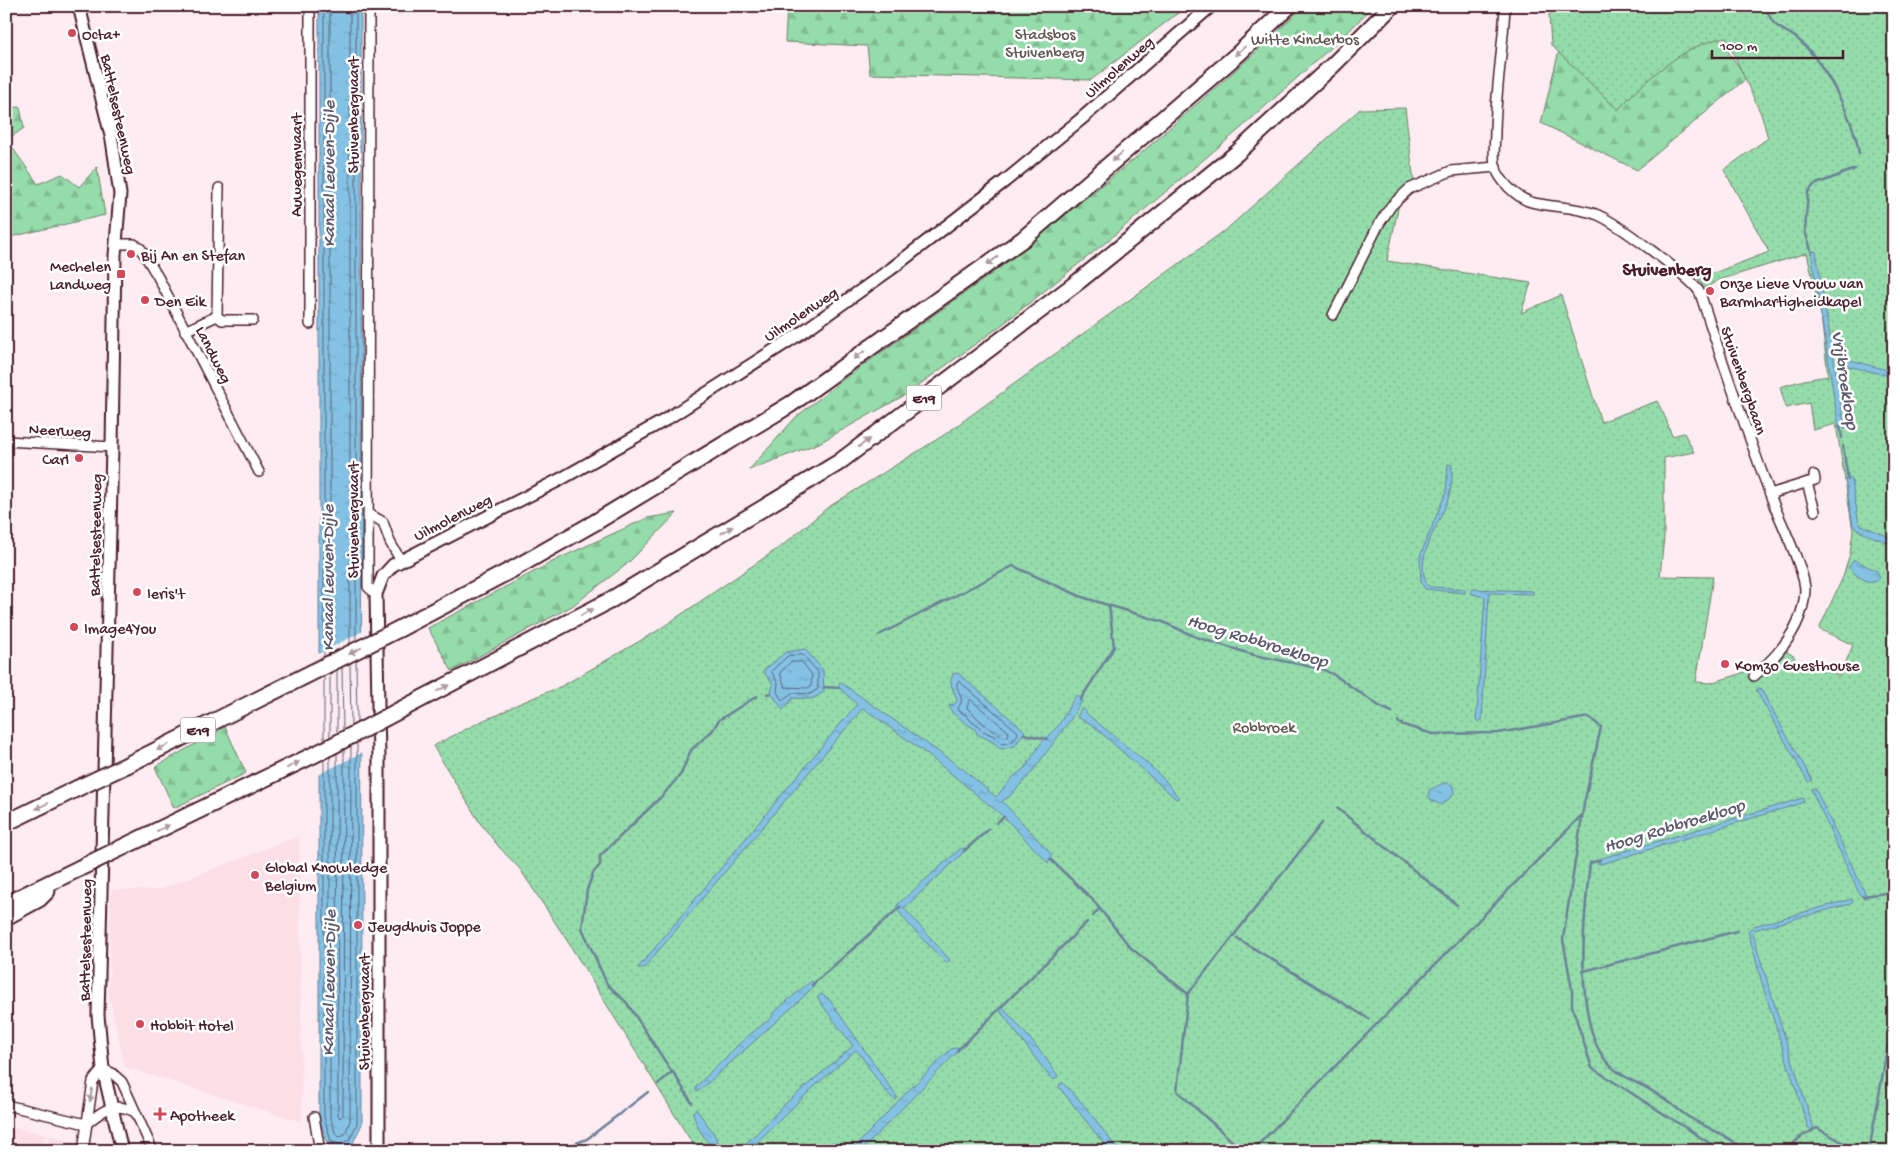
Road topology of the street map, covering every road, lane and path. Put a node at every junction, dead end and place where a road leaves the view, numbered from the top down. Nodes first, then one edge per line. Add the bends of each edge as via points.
1 (79, 6) edge
2 (310, 6) edge
3 (369, 6) edge
4 (1211, 6) edge
5 (1289, 6) edge
6 (1392, 6) edge
7 (1506, 6) edge
8 (1496, 167) junction
9 (219, 188) dead end
10 (116, 244) junction
11 (1333, 315) dead end
12 (217, 316) junction
13 (254, 320) dead end
14 (310, 324) dead end
15 (185, 330) junction
16 (6, 441) edge
17 (112, 447) junction
18 (259, 472) dead end
19 (1814, 475) dead end
20 (1807, 483) junction
21 (1770, 494) junction
22 (1815, 511) dead end
23 (369, 514) junction
24 (401, 561) junction
25 (376, 594) junction
26 (1754, 676) dead end
27 (6, 823) edge
28 (57, 879) junction
29 (6, 904) edge
30 (6, 917) edge
31 (103, 1069) junction
32 (6, 1105) edge
33 (112, 1108) junction
34 (135, 1112) junction
35 (314, 1117) dead end
36 (86, 1124) junction
37 (82, 1151) edge
38 (122, 1151) edge
39 (153, 1151) edge
40 (320, 1151) edge
41 (379, 1151) edge

1 - 10 main road, Battelsesteenweg via 112,140 120,194
2 - 14 street, Auwegemvaart
3 - 23 street, Stuivenbergvaart
4 - 24 main road, Uilmolenweg via 1005,181 801,333 665,420
5 -> 27 highway, E19, bridge via 1238,54 1022,239 791,404 513,569 399,629
28 -> 6 highway, E19, bridge via 257,784 609,601 838,463 1080,281 1237,153
7 - 8 street via 1496,116
8 - 11 street via 1450,171 1409,189 1391,206 1379,224
8 - 21 street, Stuivenbergbaan via 1504,182 1529,202 1599,215 1696,287
9 - 12 street
10 - 15 street, Landweg via 134,244 142,249
10 - 17 main road, Battelsesteenweg
12 - 13 street via 222,320
12 - 15 street
15 - 18 street, Landweg
16 - 17 street, Neerweg
17 - 31 main road, Battelsesteenweg via 98,982
19 - 20 street via 1815,480
20 - 21 street
20 - 22 street
21 - 26 street, Stuivenbergbaan via 1805,588 1803,609 1794,628 1780,652
23 - 24 street via 383,522
23 - 25 street, Stuivenbergvaart via 368,587
24 - 25 main road, Uilmolenweg via 383,576
25 - 41 main road, Stuivenbergvaart
28 - 29 highway, E19
28 - 30 highway via 39,899
31 - 33 main road, Battelsesteenweg
31 - 34 street via 122,1082
31 -> 36 street via 93,1081
32 - 36 street
33 - 34 street via 120,1106
33 - 36 street
33 - 38 main road, Battelsesteenweg
34 - 39 street
35 - 40 street
36 - 37 street

